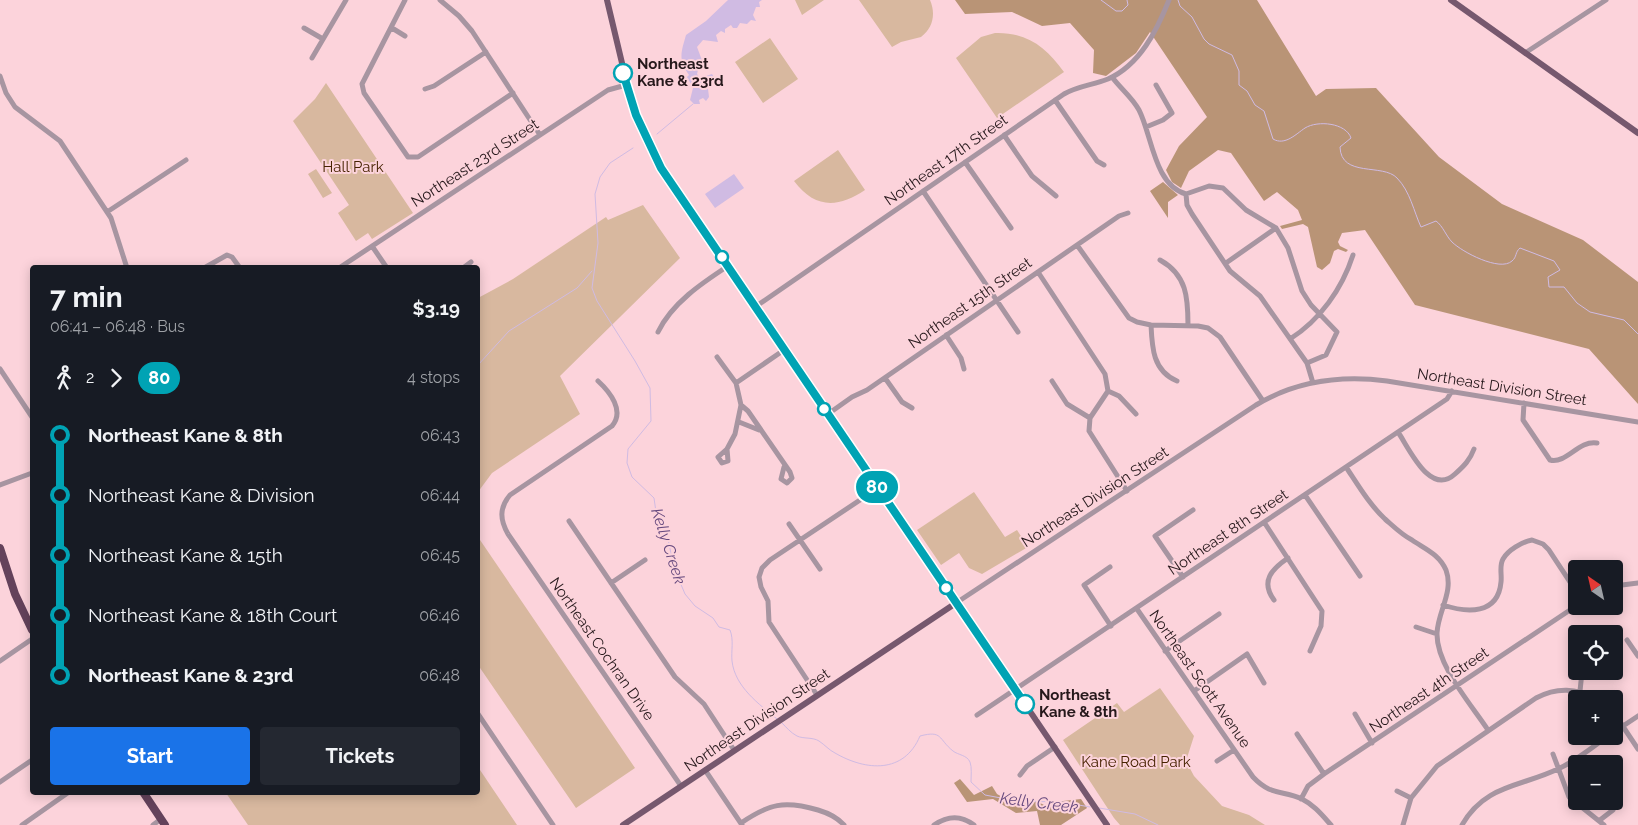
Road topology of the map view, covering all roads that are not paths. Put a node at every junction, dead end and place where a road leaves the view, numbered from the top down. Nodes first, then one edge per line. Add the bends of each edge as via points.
1 (346, 0) edge
2 (405, 0) edge
3 (440, 0) edge
4 (607, 0) edge
5 (1169, 0) edge
6 (1451, 0) edge
7 (1606, 0) edge
8 (304, 28) dead end
9 (392, 28) junction
10 (405, 36) dead end
11 (323, 39) junction
12 (486, 52) junction
13 (1525, 53) junction
14 (312, 58) dead end
15 (0, 76) edge
16 (1112, 77) junction
17 (626, 85) junction
18 (1156, 85) dead end
19 (425, 89) dead end
20 (513, 93) junction
21 (1055, 100) junction
22 (1146, 127) junction
23 (1638, 133) edge
24 (540, 135) junction
25 (1004, 136) junction
26 (186, 160) dead end
27 (965, 162) junction
28 (1104, 165) dead end
29 (923, 191) junction
30 (1186, 194) junction
31 (1056, 196) dead end
32 (107, 212) junction
33 (1128, 213) dead end
34 (1011, 228) dead end
35 (1276, 228) junction
36 (1077, 245) junction
37 (372, 246) junction
38 (1354, 255) dead end
39 (1160, 260) dead end
40 (471, 262) dead end
41 (1226, 264) junction
42 (126, 265) edge
43 (209, 265) edge
44 (238, 265) edge
45 (344, 265) edge
46 (385, 265) edge
47 (467, 265) edge
48 (728, 266) junction
49 (1038, 272) junction
50 (997, 300) junction
51 (755, 307) junction
52 (1319, 314) junction
53 (1151, 325) junction
54 (1188, 325) junction
55 (658, 332) dead end
56 (1018, 332) dead end
57 (946, 335) junction
58 (1290, 339) junction
59 (784, 350) junction
60 (717, 357) dead end
61 (1307, 363) junction
62 (0, 369) edge
63 (964, 370) dead end
64 (885, 378) junction
65 (598, 381) dead end
66 (1052, 381) dead end
67 (1177, 381) dead end
68 (736, 383) junction
69 (1312, 383) junction
70 (1108, 391) junction
71 (1452, 391) junction
72 (1263, 401) junction
73 (1524, 403) junction
74 (741, 405) junction
75 (912, 408) dead end
76 (30, 414) edge
77 (828, 414) junction
78 (1136, 414) dead end
79 (1090, 418) junction
80 (739, 422) junction
81 (1638, 422) edge
82 (759, 430) junction
83 (1398, 432) junction
84 (1597, 444) dead end
85 (727, 449) dead end
86 (1474, 449) dead end
87 (784, 467) dead end
88 (1346, 467) junction
89 (30, 474) edge
90 (0, 485) edge
91 (878, 488) junction
92 (1127, 490) junction
93 (1305, 495) junction
94 (1193, 510) dead end
95 (569, 521) dead end
96 (1264, 522) junction
97 (789, 524) dead end
98 (800, 540) junction
99 (0, 548) edge
100 (1288, 558) junction
101 (645, 560) dead end
102 (1110, 567) dead end
103 (820, 569) dead end
104 (1360, 576) dead end
105 (1183, 577) junction
106 (1568, 580) edge
107 (611, 583) junction
108 (1638, 583) edge
109 (1623, 585) edge
110 (1274, 600) dead end
111 (956, 603) junction
112 (1444, 605) junction
113 (1137, 609) junction
114 (1568, 611) edge
115 (1219, 614) dead end
116 (30, 626) edge
117 (1111, 626) junction
118 (1416, 627) dead end
119 (1437, 634) junction
120 (30, 640) edge
121 (1627, 640) dead end
122 (1165, 651) junction
123 (1310, 651) dead end
124 (1638, 656) edge
125 (0, 661) edge
126 (1264, 683) dead end
127 (1458, 686) junction
128 (1016, 690) junction
129 (1568, 690) edge
130 (1194, 691) junction
131 (818, 695) junction
132 (1356, 714) dead end
133 (977, 715) dead end
134 (1638, 716) edge
135 (480, 717) edge
136 (1623, 725) edge
137 (1623, 727) edge
138 (1488, 730) junction
139 (1297, 734) dead end
140 (1372, 743) junction
141 (1595, 745) edge
142 (1055, 746) junction
143 (1638, 749) edge
144 (734, 750) junction
145 (1234, 750) junction
146 (1553, 754) dead end
147 (30, 761) edge
148 (1217, 762) dead end
149 (1559, 769) junction
150 (705, 770) junction
151 (1324, 774) junction
152 (1020, 775) dead end
153 (0, 782) edge
154 (681, 786) junction
155 (1397, 791) dead end
156 (65, 795) edge
157 (145, 795) edge
158 (1411, 798) junction
159 (1301, 799) junction
160 (1613, 810) dead end
161 (163, 822) edge
162 (1602, 823) edge
163 (741, 824) edge
164 (22, 825) edge
165 (153, 825) edge
166 (553, 825) edge
167 (622, 825) edge
168 (844, 825) edge
169 (934, 825) edge
170 (974, 825) edge
171 (1108, 825) edge
172 (1331, 825) edge
173 (1403, 825) edge
174 (1462, 825) edge

1 - 11 street
2 - 9 street
3 - 12 street via 459,16
4 - 17 main road
5 - 16 street, Northeast 17th Street via 1150,39 1134,60
6 - 13 main road
7 - 13 street
8 - 11 street
9 - 10 street
9 - 20 street via 362,84 364,93 410,159
11 - 14 street
12 - 19 street
12 - 20 street
13 - 23 main road
15 - 32 street via 15,107 60,142
16 - 21 street, Northeast 17th Street via 1074,88
16 - 22 street via 1135,104
17 - 24 street, Northeast 23rd Street via 608,90
17 - 48 main road via 657,161
18 - 22 street via 1172,113
20 - 24 street
21 - 25 street, Northeast 17th Street
21 - 28 street via 1097,161
22 - 30 street via 1166,179 1176,190
24 - 37 street, Northeast 23rd Street
25 - 27 street, Northeast 17th Street
25 - 31 street via 1032,176
26 - 32 street
27 - 29 street, Northeast 17th Street
27 - 34 street
29 - 50 street
29 - 51 street, Northeast 17th Street
30 - 35 street via 1209,186 1223,188 1246,210
30 - 41 street via 1192,214
32 - 42 street via 117,230
33 - 36 street, Northeast 15th Street
35 - 41 street
35 - 52 street via 1288,248 1302,291
36 - 49 street, Northeast 15th Street
36 - 53 street via 1124,313 1137,322
37 - 45 street, Northeast 23rd Street
37 - 46 street
38 - 52 street via 1345,278
39 - 54 street via 1168,265 1187,292
40 - 47 street
41 - 58 street via 1235,277 1260,296
43 - 44 street via 227,255
48 - 51 main road
48 - 55 street via 692,292 664,321
49 - 50 street, Northeast 15th Street
49 - 70 street via 1105,374
50 - 56 street
50 - 57 street, Northeast 15th Street
51 - 59 main road
52 - 58 street via 1304,331
52 - 61 street via 1337,332 1326,355
53 - 54 street
53 - 67 street via 1156,361 1163,372
54 - 72 street via 1208,328 1220,337
57 - 63 street via 961,358
57 - 64 street, Northeast 15th Street
58 - 61 street
59 - 68 street
59 - 77 main road
60 - 68 street
61 - 69 street
62 - 76 street
64 - 75 street via 902,402
64 - 77 street, Northeast 15th Street
65 - 154 street, Northeast Cochran Drive via 606,388 618,410 617,421 510,495 502,510 504,526
66 - 79 street via 1067,404
68 - 74 street
69 - 71 street, Northeast Division Street via 1345,378 1370,379
69 - 72 street, Northeast Division Street
70 - 78 street via 1120,396
70 - 79 street
71 - 73 street, Northeast Division Street
71 - 83 street, Northeast 8th Street via 1447,399
72 - 92 street, Northeast Division Street
73 - 81 street, Northeast Division Street
73 - 84 street via 1523,420 1550,460 1558,460 1586,443
74 - 80 street
74 - 82 street
77 - 91 main road
79 - 92 street via 1090,436
80 - 82 street
80 - 85 street
82 - 87 street
83 - 86 street via 1427,475 1436,480 1452,477 1470,460
83 - 88 street, Northeast 8th Street
88 - 93 street, Northeast 8th Street
88 - 112 street via 1383,517 1440,560 1448,579
89 - 90 street
91 - 98 street
91 - 111 main road
92 - 111 street, Northeast Division Street
93 - 96 street, Northeast 8th Street
93 - 104 street
94 - 105 street via 1156,536
95 - 107 street
96 - 100 street
96 - 105 street, Northeast 8th Street
97 - 98 street
98 - 103 street
98 - 131 street via 762,568 760,582 768,601 769,622
99 - 116 highway via 12,588
100 - 110 street via 1275,566 1268,576 1268,588
100 - 123 street via 1322,611 1323,621
101 - 107 street
102 - 117 street via 1084,585
105 - 113 street, Northeast 8th Street
106 - 112 street via 1549,550 1532,540 1503,558 1500,589 1487,606 1466,612
107 - 144 street via 675,677 704,704
108 - 109 street
111 - 128 main road
111 - 131 main road, Northeast Division Street
112 - 119 street
113 - 117 street, Northeast 8th Street
113 - 122 street, Northeast Scott Avenue
114 - 127 street, Northeast 4th Street
115 - 122 street
117 - 128 street, Northeast 8th Street
118 - 119 street
119 - 127 street via 1445,664
120 - 125 street
121 - 124 street
122 - 130 street, Northeast Scott Avenue
126 - 130 street via 1247,654
127 - 138 street
127 - 140 street, Northeast 4th Street
128 - 133 street, Northeast 8th Street
128 - 142 main road
129 - 138 street via 1546,693
130 - 145 street, Northeast Scott Avenue
131 - 144 main road, Northeast Division Street
132 - 140 street
134 - 136 street
135 - 166 street
137 - 143 street
138 - 158 street via 1437,766
139 - 151 street
140 - 151 street, Northeast 4th Street
141 - 149 street
142 - 152 street
142 - 171 main road
144 - 150 main road, Northeast Division Street
145 - 148 street
145 - 159 street, Northeast Scott Avenue via 1253,777 1266,788
146 - 149 street
147 - 153 street
149 - 162 street via 1569,797
149 - 174 street via 1494,792 1478,804
150 - 154 main road, Northeast Division Street
150 - 163 street
151 - 159 street, Northeast 4th Street via 1308,786
154 - 167 main road, Northeast Division Street
155 - 158 street
156 - 164 street
157 - 161 highway
158 - 173 street
159 - 172 street via 1318,810
160 - 162 street
161 - 165 street
163 - 168 street via 769,807 794,804 826,812
169 - 170 street via 946,818

